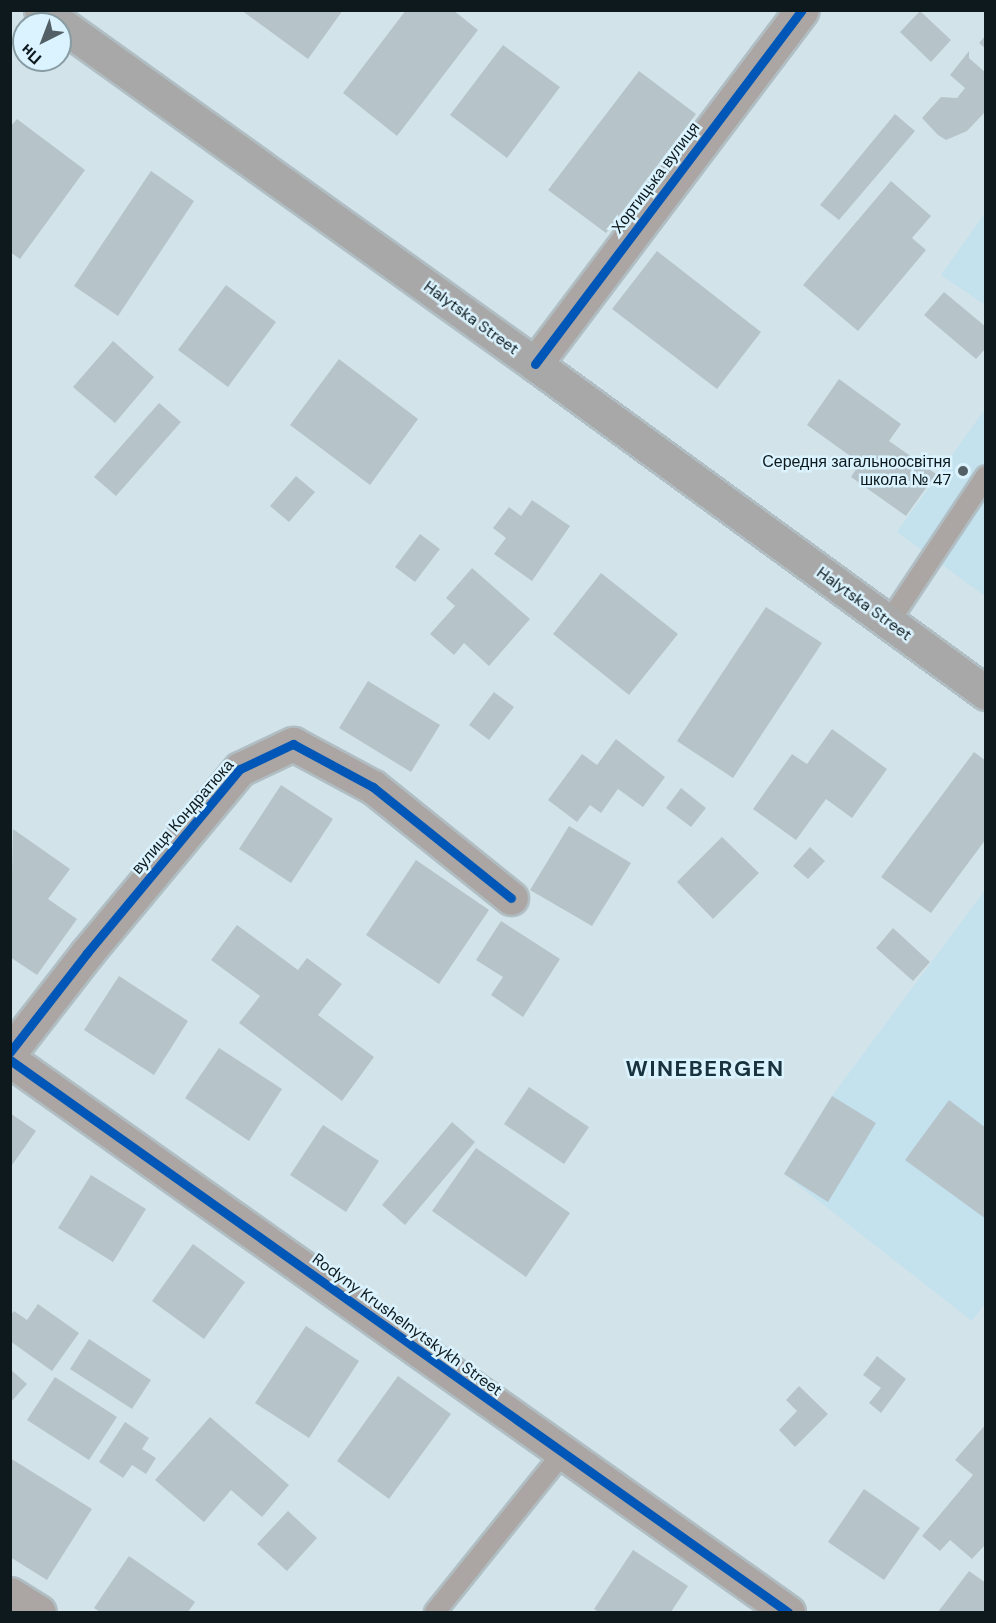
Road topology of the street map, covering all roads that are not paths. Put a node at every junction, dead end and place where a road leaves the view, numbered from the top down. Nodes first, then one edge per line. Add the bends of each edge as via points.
1 (41, 10) edge
2 (802, 10) edge
3 (535, 364) junction
4 (986, 476) edge
5 (889, 622) junction
6 (986, 693) edge
7 (511, 898) dead end
8 (10, 1052) edge
9 (10, 1060) edge
10 (562, 1454) junction
11 (10, 1594) edge
12 (39, 1612) edge
13 (435, 1612) edge
14 (788, 1612) edge

1 - 3 main road, Halytska Street
2 - 3 street, Хортицька вулиця
3 - 5 main road, Halytska Street
4 - 5 lane
5 - 6 main road, Halytska Street
7 - 8 street, вулиця Кондратюка via 373,787 293,744 240,769
9 - 10 street, Rodyny Krushelnytskykh Street
10 - 13 lane
10 - 14 street, Rodyny Krushelnytskykh Street
11 - 12 street

